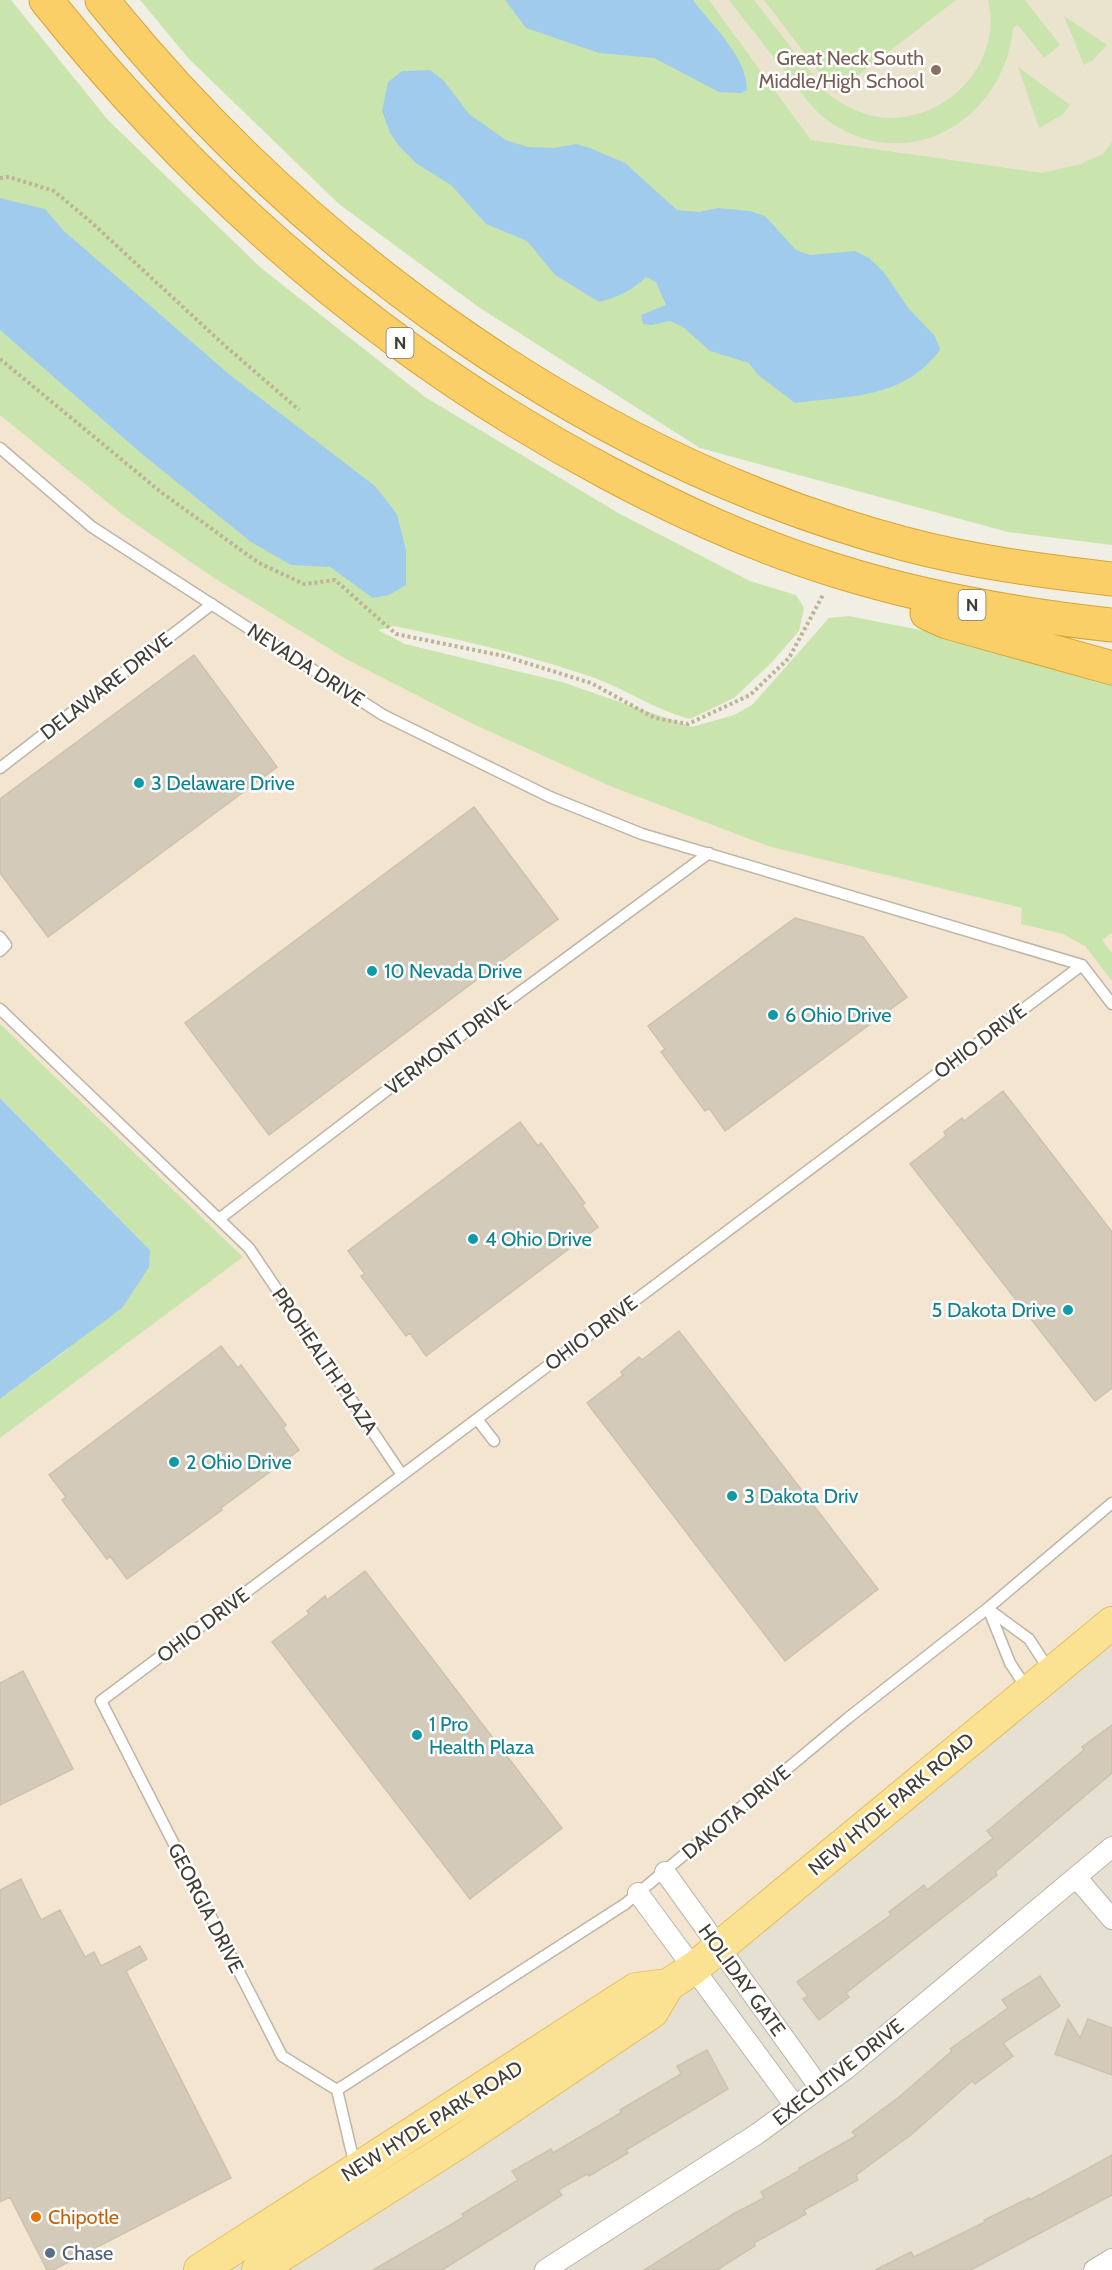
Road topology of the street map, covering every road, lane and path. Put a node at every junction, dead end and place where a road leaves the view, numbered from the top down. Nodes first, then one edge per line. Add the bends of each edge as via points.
1 (46, 0) edge
2 (102, 0) edge
3 (0, 178) edge
4 (0, 359) edge
5 (299, 410) dead end
6 (0, 448) edge
7 (836, 571) junction
8 (1112, 579) edge
9 (212, 604) junction
10 (1112, 625) edge
11 (1112, 668) edge
12 (0, 768) edge
13 (709, 853) junction
14 (0, 937) edge
15 (0, 951) edge
16 (1082, 964) junction
17 (1112, 1004) edge
18 (0, 1009) edge
19 (219, 1219) junction
20 (477, 1419) junction
21 (494, 1441) dead end
22 (402, 1475) junction
23 (1112, 1503) edge
24 (988, 1608) junction
25 (1112, 1623) edge
26 (1040, 1681) junction
27 (101, 1701) joint
28 (1112, 1847) edge
29 (665, 1872) junction
30 (1076, 1877) junction
31 (638, 1893) junction
32 (1112, 1919) edge
33 (718, 1948) junction
34 (694, 1968) junction
35 (668, 1985) junction
36 (820, 2088) junction
37 (337, 2090) junction
38 (795, 2106) junction
39 (356, 2170) junction
40 (1112, 2259) edge
41 (200, 2270) edge
42 (258, 2270) edge
43 (545, 2270) edge
44 (1094, 2270) edge

1 - 7 highway, N via 129,99 231,204 283,251 398,342 518,422 645,493 709,523
2 - 8 highway, N via 171,82 329,232 447,323 569,402 700,470 835,523 978,561
3 - 5 path via 9,177 54,191
4 - 7 path via 162,493 259,563 304,584 335,580 396,634 504,656 591,683 656,718 688,724 750,694 789,658
6 - 9 lane, NEVADA DRIVE via 92,527
7 - 10 highway, N via 990,609
7 - 11 highway via 947,622
9 - 12 lane, DELAWARE DRIVE
9 - 13 lane, NEVADA DRIVE via 383,715 550,797 642,834
13 - 16 lane, NEVADA DRIVE
13 - 19 lane, VERMONT DRIVE
14 - 15 lane via 6,945
16 - 17 lane
16 - 20 lane, OHIO DRIVE
18 - 19 lane, PROHEALTH PLAZA
19 - 22 lane, PROHEALTH PLAZA via 249,1248
20 - 21 lane
20 - 22 lane, OHIO DRIVE
22 - 27 lane, OHIO DRIVE
23 - 24 lane, DAKOTA DRIVE
24 - 26 lane via 1010,1664
24 - 26 lane via 1029,1639
24 - 29 lane, DAKOTA DRIVE via 839,1725
25 - 26 main road, NEW HYDE PARK ROAD
26 - 33 main road, NEW HYDE PARK ROAD
27 - 37 lane, GEORGIA DRIVE via 282,2056
28 - 30 street, EXECUTIVE DRIVE
29 - 31 lane, DAKOTA DRIVE
29 - 33 street, HOLIDAY GATE
30 - 32 street
30 - 36 street, EXECUTIVE DRIVE
31 - 34 street, HOLIDAY GATE
31 - 37 lane, DAKOTA DRIVE
33 - 34 main road, NEW HYDE PARK ROAD
33 - 36 street, HOLIDAY GATE
34 - 35 main road, NEW HYDE PARK ROAD
34 - 38 street, HOLIDAY GATE
35 - 39 main road, NEW HYDE PARK ROAD via 636,1989
35 - 42 main road, NEW HYDE PARK ROAD via 652,2012 459,2142
36 - 38 street, EXECUTIVE DRIVE
37 - 39 lane
38 - 43 street, EXECUTIVE DRIVE
39 - 41 main road, NEW HYDE PARK ROAD
40 - 44 street

